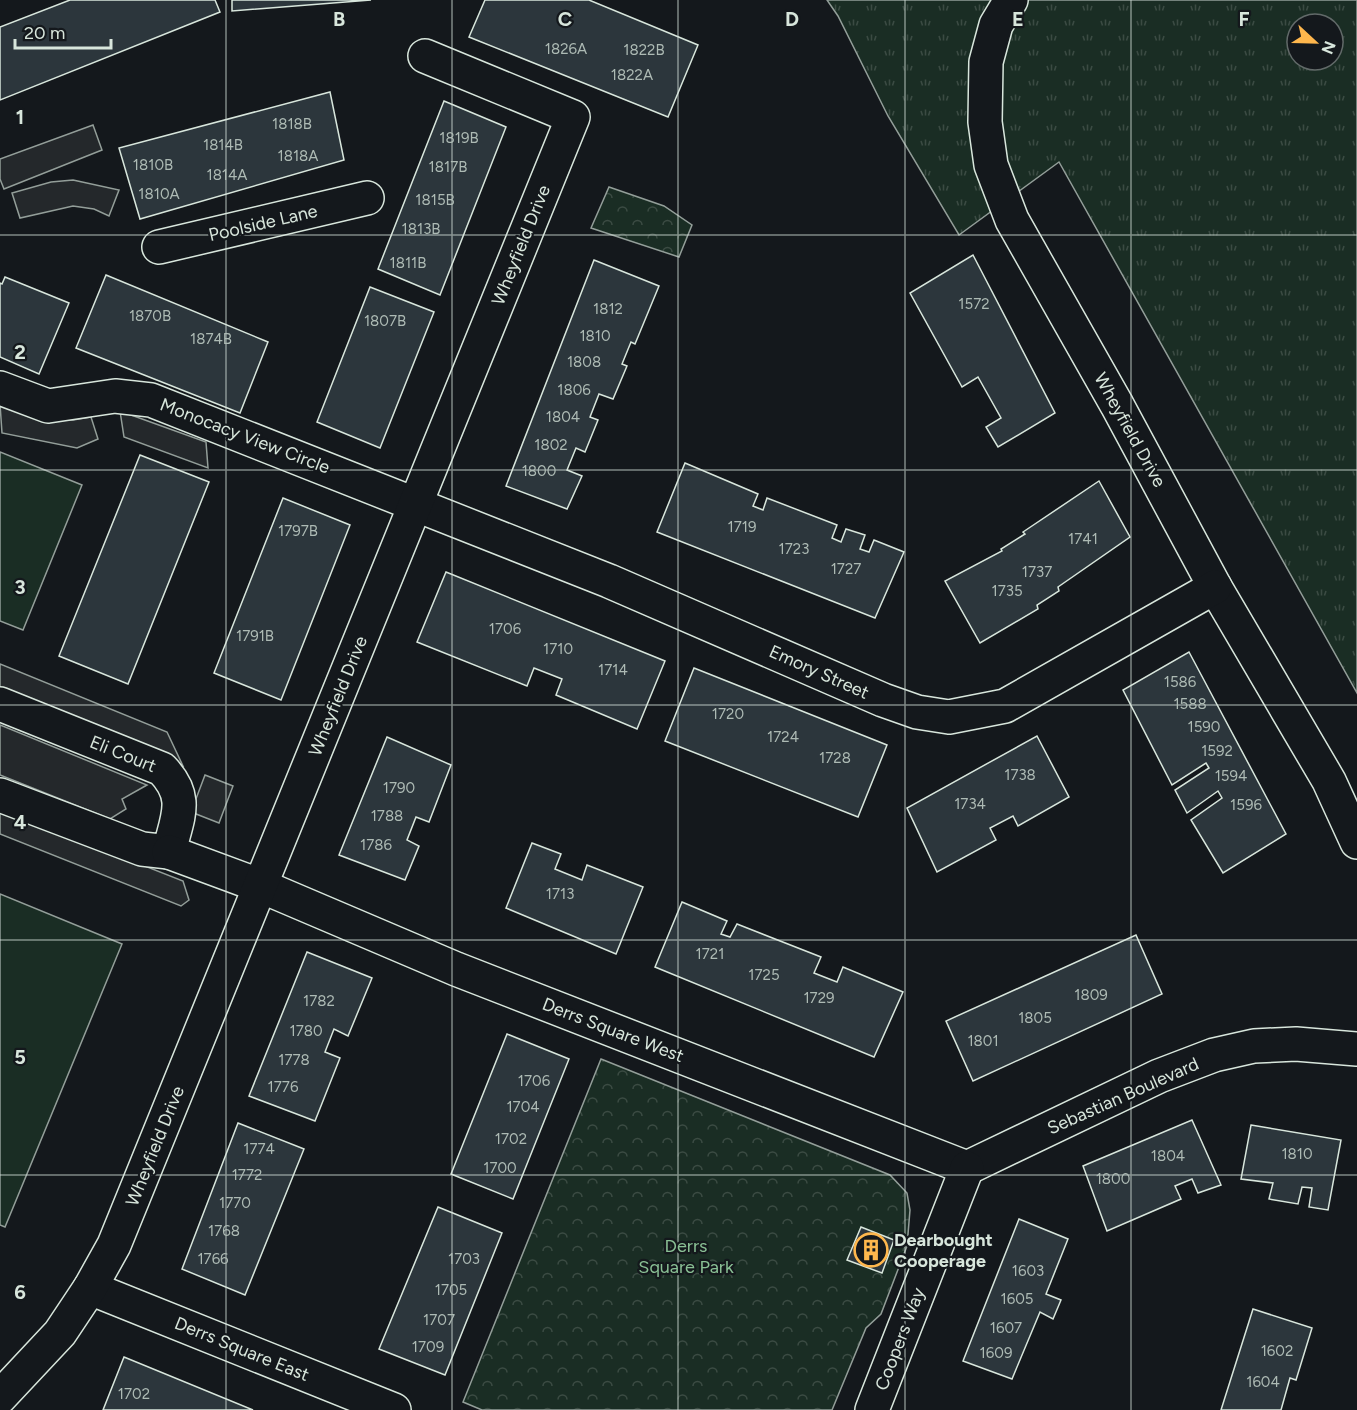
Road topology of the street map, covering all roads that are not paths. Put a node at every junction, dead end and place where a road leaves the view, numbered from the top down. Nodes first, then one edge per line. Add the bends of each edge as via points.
1 (1011, 0) edge
2 (425, 56) dead end
3 (368, 198) dead end
4 (159, 247) dead end
5 (0, 388) edge
6 (416, 504) junction
7 (1215, 587) junction
8 (0, 704) edge
9 (0, 795) edge
10 (1357, 842) edge
11 (169, 852) junction
12 (261, 886) junction
13 (1357, 1049) edge
14 (967, 1168) junction
15 (90, 1288) junction
16 (0, 1397) edge
17 (394, 1410) edge
18 (872, 1410) edge

1 - 7 street, Wheyfield Drive via 996,25 986,62 985,122 991,165 1012,220
2 - 6 street, Wheyfield Drive via 573,117
3 - 4 street, Poolside Lane
5 - 6 street, Monocacy View Circle via 48,406 115,396 151,399
6 - 7 street, Emory Street via 609,581 883,700 917,712 950,717 1005,706
6 - 12 street, Wheyfield Drive
7 - 10 street, Wheyfield Drive via 1329,781
8 - 11 street, Eli Court via 162,770 175,783 181,799
9 - 11 street via 142,849
11 - 12 street
12 - 14 street, Derrs Square West via 456,969
12 - 15 street, Wheyfield Drive via 135,1196
13 - 14 street, Sebastian Boulevard via 1296,1044 1254,1046 1214,1055 1159,1076
14 - 18 street, Coopers Way
15 - 16 street, Wheyfield Drive via 60,1333
15 - 17 street, Derrs Square East

